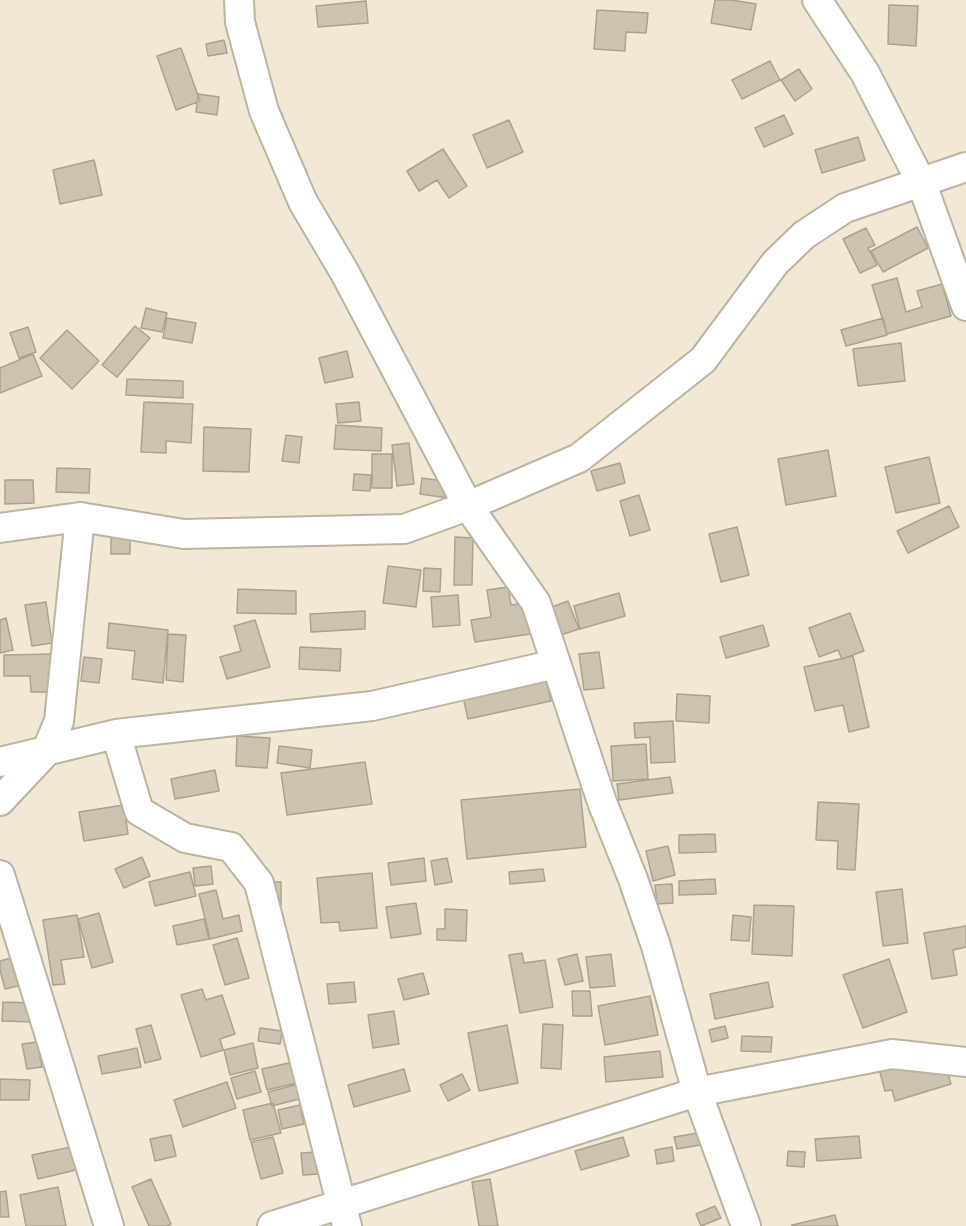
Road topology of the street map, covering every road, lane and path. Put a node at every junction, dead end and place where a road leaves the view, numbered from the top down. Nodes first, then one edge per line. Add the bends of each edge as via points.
1 (239, 0) edge
2 (817, 0) edge
3 (966, 167) edge
4 (922, 184) junction
5 (966, 306) edge
6 (468, 506) junction
7 (80, 517) junction
8 (0, 528) edge
9 (556, 664) junction
10 (116, 734) junction
11 (46, 752) junction
12 (0, 762) edge
13 (0, 801) edge
14 (0, 876) edge
15 (966, 1062) edge
16 (697, 1092) junction
17 (344, 1215) edge
18 (109, 1226) edge
19 (272, 1226) edge
20 (746, 1226) edge

1 - 6 street via 240,22 264,111 303,202 345,273
2 - 4 street via 866,73
3 - 4 street
4 - 5 street
4 - 6 street via 845,208 804,235 775,263 703,360 579,458
6 - 7 street via 404,529 184,534
6 - 9 street via 536,603
7 - 8 street
7 - 11 street via 59,721
9 - 10 street via 372,706
9 - 16 street via 656,946
10 - 11 street
10 - 17 street via 140,811 185,838 231,847 259,883
11 - 12 street
11 - 13 street
14 - 18 street
15 - 16 street via 892,1054
16 - 17 street
16 - 20 street
17 - 19 street

